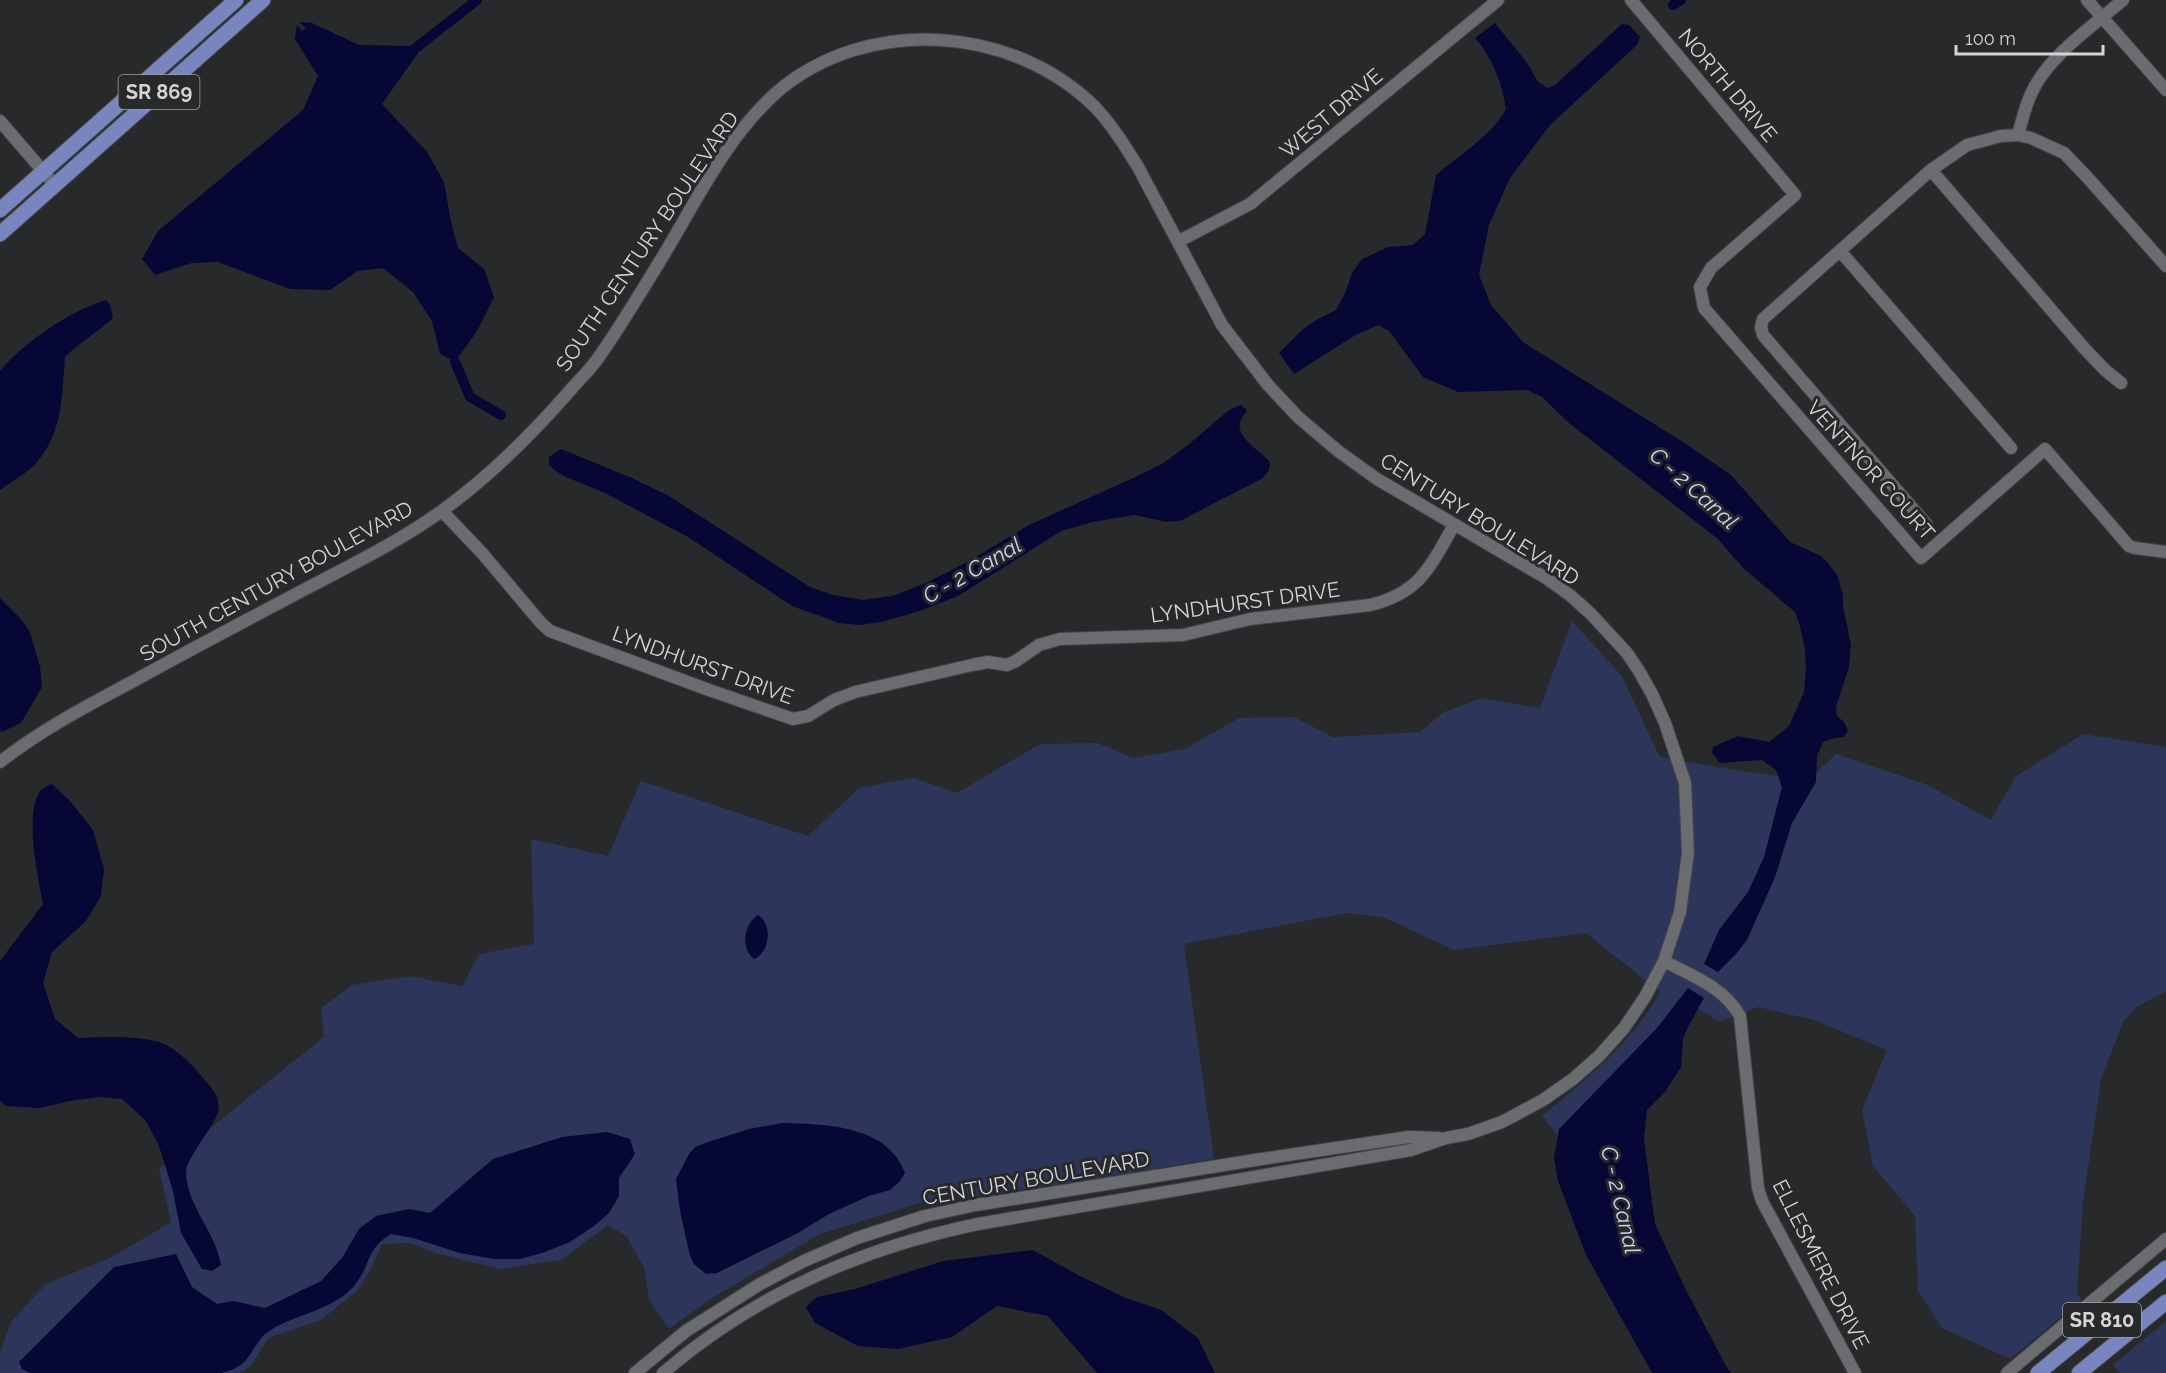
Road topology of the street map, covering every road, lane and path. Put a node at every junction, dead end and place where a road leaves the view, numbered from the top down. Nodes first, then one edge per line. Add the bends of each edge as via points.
1 (236, 0) edge
2 (263, 0) edge
3 (1498, 0) edge
4 (1631, 0) edge
5 (2087, 0) edge
6 (2123, 0) edge
7 (2102, 19) junction
8 (2166, 90) edge
9 (0, 121) edge
10 (1108, 122) joint
11 (2018, 135) junction
12 (1931, 170) junction
13 (44, 171) junction
14 (55, 185) junction
15 (0, 210) edge
16 (0, 234) edge
17 (1179, 241) junction
18 (1840, 250) junction
19 (2166, 266) edge
20 (1707, 314) joint
21 (2121, 383) dead end
22 (2012, 448) dead end
23 (442, 511) junction
24 (1454, 525) junction
25 (1927, 525) dead end
26 (2166, 552) edge
27 (0, 762) edge
28 (1664, 961) junction
29 (1446, 1138) junction
30 (2166, 1239) edge
31 (2166, 1268) edge
32 (2166, 1302) edge
33 (635, 1373) edge
34 (663, 1373) edge
35 (1855, 1373) edge
36 (2007, 1373) edge
37 (2038, 1373) edge
38 (2079, 1373) edge

1 - 13 main road, SR 869
2 - 14 main road, SR 869
3 - 17 street, WEST DRIVE via 1250,204
4 - 20 street, NORTH DRIVE via 1795,195 1711,268 1700,287
5 - 7 street
6 - 7 street
7 - 8 street
7 - 11 street via 2041,76 2031,93
9 - 13 street
10 - 17 street, CENTURY BOULEVARD
10 - 23 street, SOUTH CENTURY BOULEVARD via 1053,75 976,43 900,40 876,44 814,68 778,92 750,119 717,165 595,362 500,465
11 - 12 street via 1967,145
11 - 19 street via 2064,153
12 - 18 street
12 - 21 street via 2084,348
13 - 14 street
13 - 15 main road, SR 869
14 - 16 main road, SR 869
17 - 24 street, CENTURY BOULEVARD via 1230,336 1298,417 1377,479
18 - 22 street
18 - 25 street via 1767,315 1761,327 1763,335
20 - 26 street, VENTNOR COURT via 1922,558 2044,448 2129,546
23 - 24 street, LYNDHURST DRIVE via 550,631 793,719 808,716 855,692 988,662 1007,665 1039,645 1060,639 1183,635 1250,619 1388,601 1418,582
23 - 27 street, SOUTH CENTURY BOULEVARD via 384,548 64,717
24 - 28 street, CENTURY BOULEVARD via 1571,596 1627,653 1652,694 1685,783 1688,819 1680,912
28 - 29 street, CENTURY BOULEVARD via 1624,1028 1573,1079 1502,1122
28 - 35 street, ELLESMERE DRIVE via 1719,991 1740,1016 1762,1201
29 - 33 street, CENTURY BOULEVARD via 1409,1137 925,1216 857,1238 760,1284 686,1331
29 - 34 street, CENTURY BOULEVARD via 1411,1150 930,1233 811,1277 720,1329
30 - 36 street
31 - 37 main road, SR 810
32 - 38 main road, SR 810

